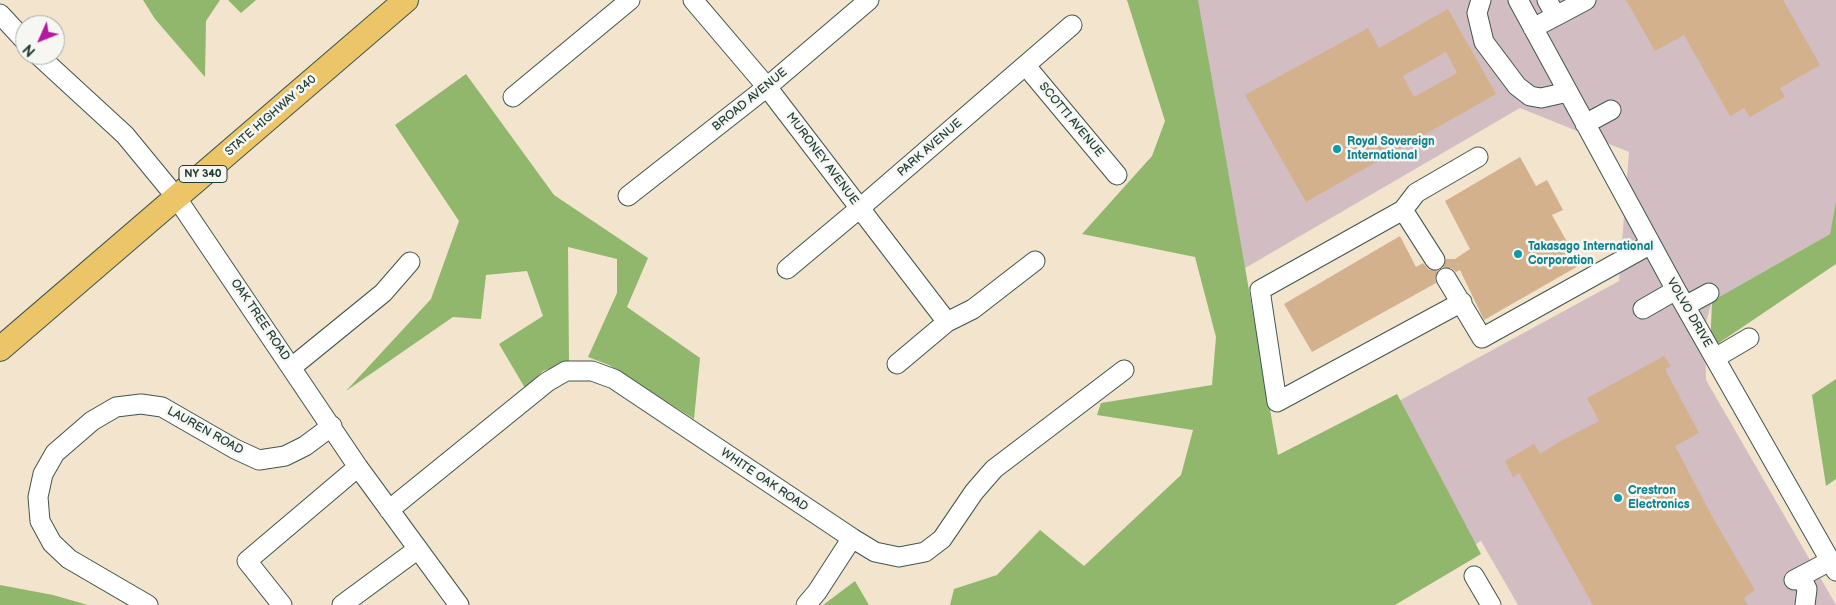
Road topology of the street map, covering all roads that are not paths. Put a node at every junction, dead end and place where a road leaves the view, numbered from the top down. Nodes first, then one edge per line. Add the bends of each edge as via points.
1 (406, 0) edge
2 (630, 0) edge
3 (693, 0) edge
4 (870, 0) edge
5 (1481, 0) edge
6 (1518, 0) edge
7 (1586, 0) edge
8 (1552, 8) edge
9 (0, 14) edge
10 (1072, 25) dead end
11 (1533, 28) junction
12 (15, 30) edge
13 (49, 65) edge
14 (1026, 66) junction
15 (767, 87) junction
16 (1568, 92) junction
17 (513, 97) dead end
18 (1611, 110) dead end
19 (1585, 124) junction
20 (1478, 157) dead end
21 (1117, 175) dead end
22 (628, 196) dead end
23 (176, 197) junction
24 (860, 208) junction
25 (1403, 210) junction
26 (1651, 244) junction
27 (1435, 260) dead end
28 (1035, 261) dead end
29 (410, 262) dead end
30 (787, 269) dead end
31 (1446, 278) dead end
32 (1708, 293) dead end
33 (1681, 298) junction
34 (1462, 302) junction
35 (1643, 309) dead end
36 (948, 322) junction
37 (1749, 338) dead end
38 (0, 349) edge
39 (1715, 358) junction
40 (897, 364) dead end
41 (292, 367) junction
42 (1124, 370) dead end
43 (332, 426) junction
44 (358, 467) junction
45 (389, 510) junction
46 (852, 538) junction
47 (418, 549) junction
48 (1833, 566) edge
49 (1474, 576) dead end
50 (148, 605) edge
51 (282, 605) edge
52 (342, 605) edge
53 (458, 605) edge
54 (806, 605) edge
55 (1490, 605) edge
56 (1806, 605) edge

1 - 23 main road, STATE HIGHWAY 340 / NY 340
2 - 17 street
3 - 15 street, MURONEY AVENUE
4 - 15 street, BROAD AVENUE
5 - 16 street via 1477,13 1484,42 1517,86 1530,96 1541,98
6 - 11 street, VOLVO DRIVE
7 - 8 street
8 - 11 street
9 - 12 street
10 - 14 street, PARK AVENUE
11 - 16 street, VOLVO DRIVE
13 - 23 street, OAK TREE ROAD via 125,135
14 - 21 street, SCOTTI AVENUE
14 - 24 street, PARK AVENUE
15 - 22 street, BROAD AVENUE
15 - 24 street, MURONEY AVENUE
16 - 19 street, VOLVO DRIVE
18 - 19 street
19 - 26 street, VOLVO DRIVE
20 - 25 street via 1416,193
23 - 38 main road, STATE HIGHWAY 340 / NY 340
23 - 41 street, OAK TREE ROAD
24 - 30 street, PARK AVENUE
24 - 36 street, MURONEY AVENUE
25 - 27 street
25 - 34 street via 1260,290 1278,402
26 - 33 street, VOLVO DRIVE
26 - 34 street via 1482,338
28 - 36 street via 973,309
29 - 41 street via 383,293
31 - 34 street
32 - 33 street
33 - 35 street
33 - 39 street, VOLVO DRIVE
36 - 40 street
37 - 39 street
39 - 48 street, VOLVO DRIVE
41 - 43 street, OAK TREE ROAD
42 - 46 street, WHITE OAK ROAD via 994,469 942,539 925,552 899,557 875,552
43 - 44 street, OAK TREE ROAD
43 - 50 street, LAUREN ROAD via 285,456 259,460 162,407 141,404 116,407 92,421 55,453 43,474 38,497 40,521 52,543 69,559
44 - 45 street, OAK TREE ROAD
44 - 51 street via 247,561
45 - 46 street, WHITE OAK ROAD via 547,382 566,371 592,371 614,379
45 - 47 street, OAK TREE ROAD
46 - 54 street
47 - 52 street
47 - 53 street, OAK TREE ROAD
48 - 56 street via 1797,578 1807,589
49 - 55 street

